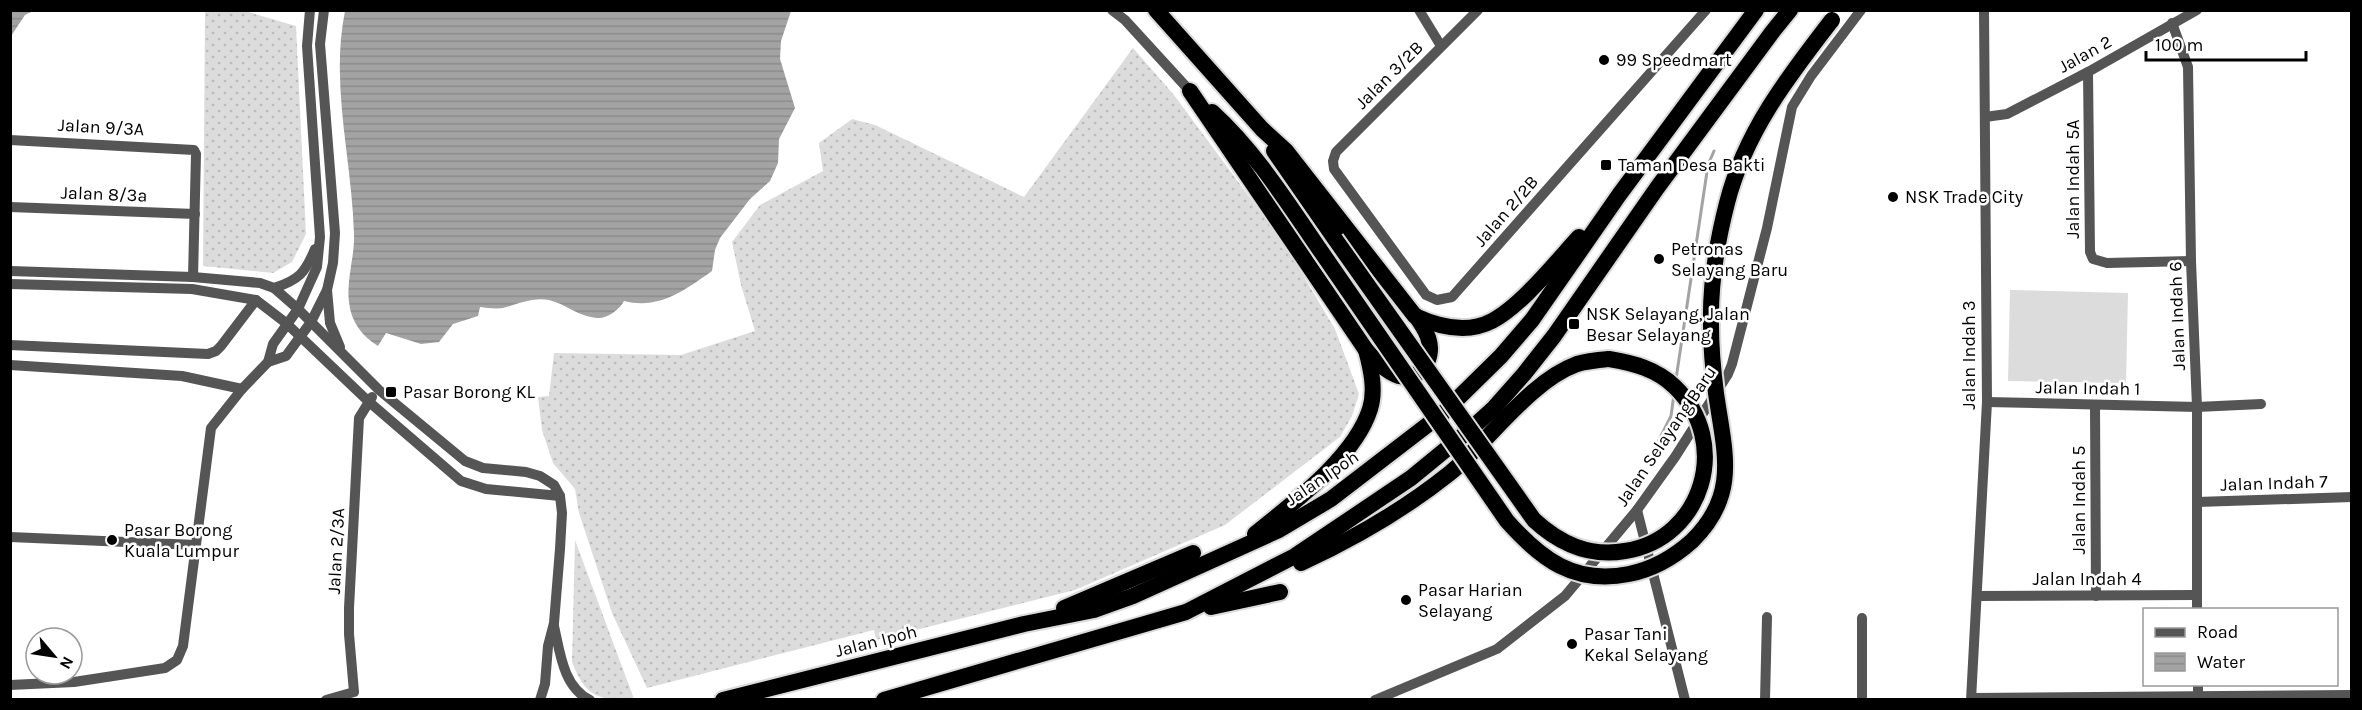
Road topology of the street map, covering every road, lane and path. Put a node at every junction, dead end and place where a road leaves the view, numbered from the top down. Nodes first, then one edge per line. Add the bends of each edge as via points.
1 (310, 10) edge
2 (324, 10) edge
3 (1112, 10) edge
4 (1419, 10) edge
5 (1478, 10) edge
6 (1706, 10) edge
7 (1756, 10) edge
8 (1790, 10) edge
9 (1861, 10) edge
10 (1984, 10) edge
11 (2197, 10) edge
12 (1163, 14) edge
13 (1836, 15) edge
14 (2172, 23) junction
15 (1441, 46) junction
16 (2088, 72) junction
17 (1190, 91) junction
18 (1985, 117) junction
19 (1263, 129) junction
20 (10, 140) edge
21 (1334, 169) joint
22 (1619, 195) junction
23 (10, 207) edge
24 (195, 214) junction
25 (320, 237) junction
26 (2191, 261) junction
27 (10, 271) edge
28 (193, 277) junction
29 (10, 284) edge
30 (274, 288) junction
31 (327, 290) junction
32 (256, 300) junction
33 (298, 309) junction
34 (1415, 316) junction
35 (311, 322) junction
36 (286, 323) junction
37 (300, 338) junction
38 (10, 345) edge
39 (1366, 350) junction
40 (349, 360) junction
41 (268, 362) junction
42 (10, 365) edge
43 (242, 389) junction
44 (379, 390) junction
45 (368, 401) junction
46 (1987, 402) junction
47 (2261, 404) dead end
48 (2095, 405) junction
49 (2197, 407) junction
50 (560, 496) junction
51 (2352, 497) edge
52 (2197, 502) junction
53 (1637, 510) junction
54 (10, 537) edge
55 (1243, 544) junction
56 (196, 545) junction
57 (1193, 553) dead end
58 (1228, 592) junction
59 (1280, 592) dead end
60 (2197, 595) junction
61 (1977, 596) junction
62 (2096, 596) junction
63 (2197, 608) edge
64 (1186, 612) junction
65 (1767, 617) dead end
66 (1862, 618) dead end
67 (554, 623) junction
68 (1024, 624) junction
69 (10, 685) edge
70 (2352, 695) edge
71 (326, 699) edge
72 (540, 699) edge
73 (590, 699) edge
74 (723, 699) edge
75 (884, 699) edge
76 (1376, 699) edge
77 (1685, 699) edge
78 (1765, 699) edge
79 (1862, 699) edge
80 (1972, 699) edge
81 (2198, 699) edge

1 - 25 street via 306,46
2 - 31 street via 320,44 335,233
3 - 17 street
4 - 15 street
5 - 15 street, Jalan 3/2B
6 - 21 street, Jalan 2/2B via 1452,297 1437,300 1426,295
7 - 22 highway, Jalan Ipoh
8 - 58 highway via 1657,188 1554,336 1493,409 1448,449 1362,512 1295,556
9 - 53 street, Jalan Selayang Baru via 1792,107 1762,248 1728,374
10 - 18 street, Jalan Indah 3
11 - 14 street, Jalan 2
12 - 19 highway
13 - 17 highway, bridge via 1766,110 1737,171 1723,223 1711,326 1726,460 1724,486 1716,509 1700,532 1671,558 1623,576 1589,576 1556,564 1541,556 1507,521 1285,199 1232,130
14 - 16 street, Jalan 2
14 - 26 street, Jalan Indah 6 via 2188,67
15 - 21 street, Jalan 3/2B via 1336,152
16 - 18 street, Jalan 2 via 2007,114
16 - 26 street, Jalan Indah 5A via 2093,259 2107,263
17 - 39 highway
18 - 46 street, Jalan Indah 3
19 - 34 highway via 1286,151
19 - 58 highway, bridge via 1279,159 1412,351 1534,520 1548,533 1589,552 1611,554 1652,544 1681,520 1695,499 1705,454 1693,410 1674,386 1643,367 1609,359 1578,364 1558,374 1520,406 1449,473 1376,523 1314,557
20 - 24 street, Jalan 9/3A via 190,148 196,154
22 - 34 highway via 1542,277 1492,321 1452,328
22 - 55 highway, Jalan Ipoh via 1532,320 1460,398 1331,499 1278,530
23 - 24 street, Jalan 8/3a
24 - 28 street
25 - 30 street via 307,269
25 - 33 street via 317,267
26 - 49 street, Jalan Indah 6
27 - 28 street
28 - 30 street via 260,283
29 - 32 street via 192,289
30 - 33 street
31 - 35 street
31 - 40 street via 330,322
32 - 36 street
32 - 38 street via 221,346 208,354
33 - 35 street
33 - 36 street
34 - 39 highway via 1430,342 1430,353 1419,374 1399,376
35 - 37 street
35 - 40 street
36 - 37 street
36 - 41 street via 273,344
37 - 41 street via 285,356
37 - 45 street
39 - 55 highway via 1371,370 1370,408 1350,448
40 - 44 street
41 - 43 street
42 - 43 street via 182,376
43 - 56 street via 211,428
44 - 45 street, Jalan 2/3A
44 - 50 street via 465,461 483,468 526,471 540,476 554,485
45 - 50 street via 461,481 486,489
45 - 71 street, Jalan 2/3A via 359,418 349,608 354,692
46 - 48 street, Jalan Indah 1
46 - 61 street, Jalan Indah 3
47 - 49 street, Jalan Indah 1
48 - 49 street, Jalan Indah 1
48 - 62 street, Jalan Indah 5
49 - 52 street, Jalan Indah 6
50 - 67 street
51 - 52 street, Jalan Indah 7
52 - 60 street, Jalan Indah 6
53 - 76 street, Jalan Selayang Baru via 1565,596 1497,649
53 - 77 street
54 - 56 street
55 - 68 highway, Jalan Ipoh via 1134,596 1094,610
56 - 69 street via 183,646 177,660 165,668 101,679
57 - 68 highway
58 - 64 highway
59 - 64 highway
60 - 62 street, Jalan Indah 4
60 - 63 street, Jalan Indah 6
61 - 62 street, Jalan Indah 4
61 - 80 street, Jalan Indah 3
64 - 75 highway
65 - 78 street
66 - 79 street
67 - 72 street
67 - 73 street via 571,683
68 - 74 highway, Jalan Ipoh
70 - 81 street, Jalan Indah 3
80 - 81 street, Jalan Indah 3

